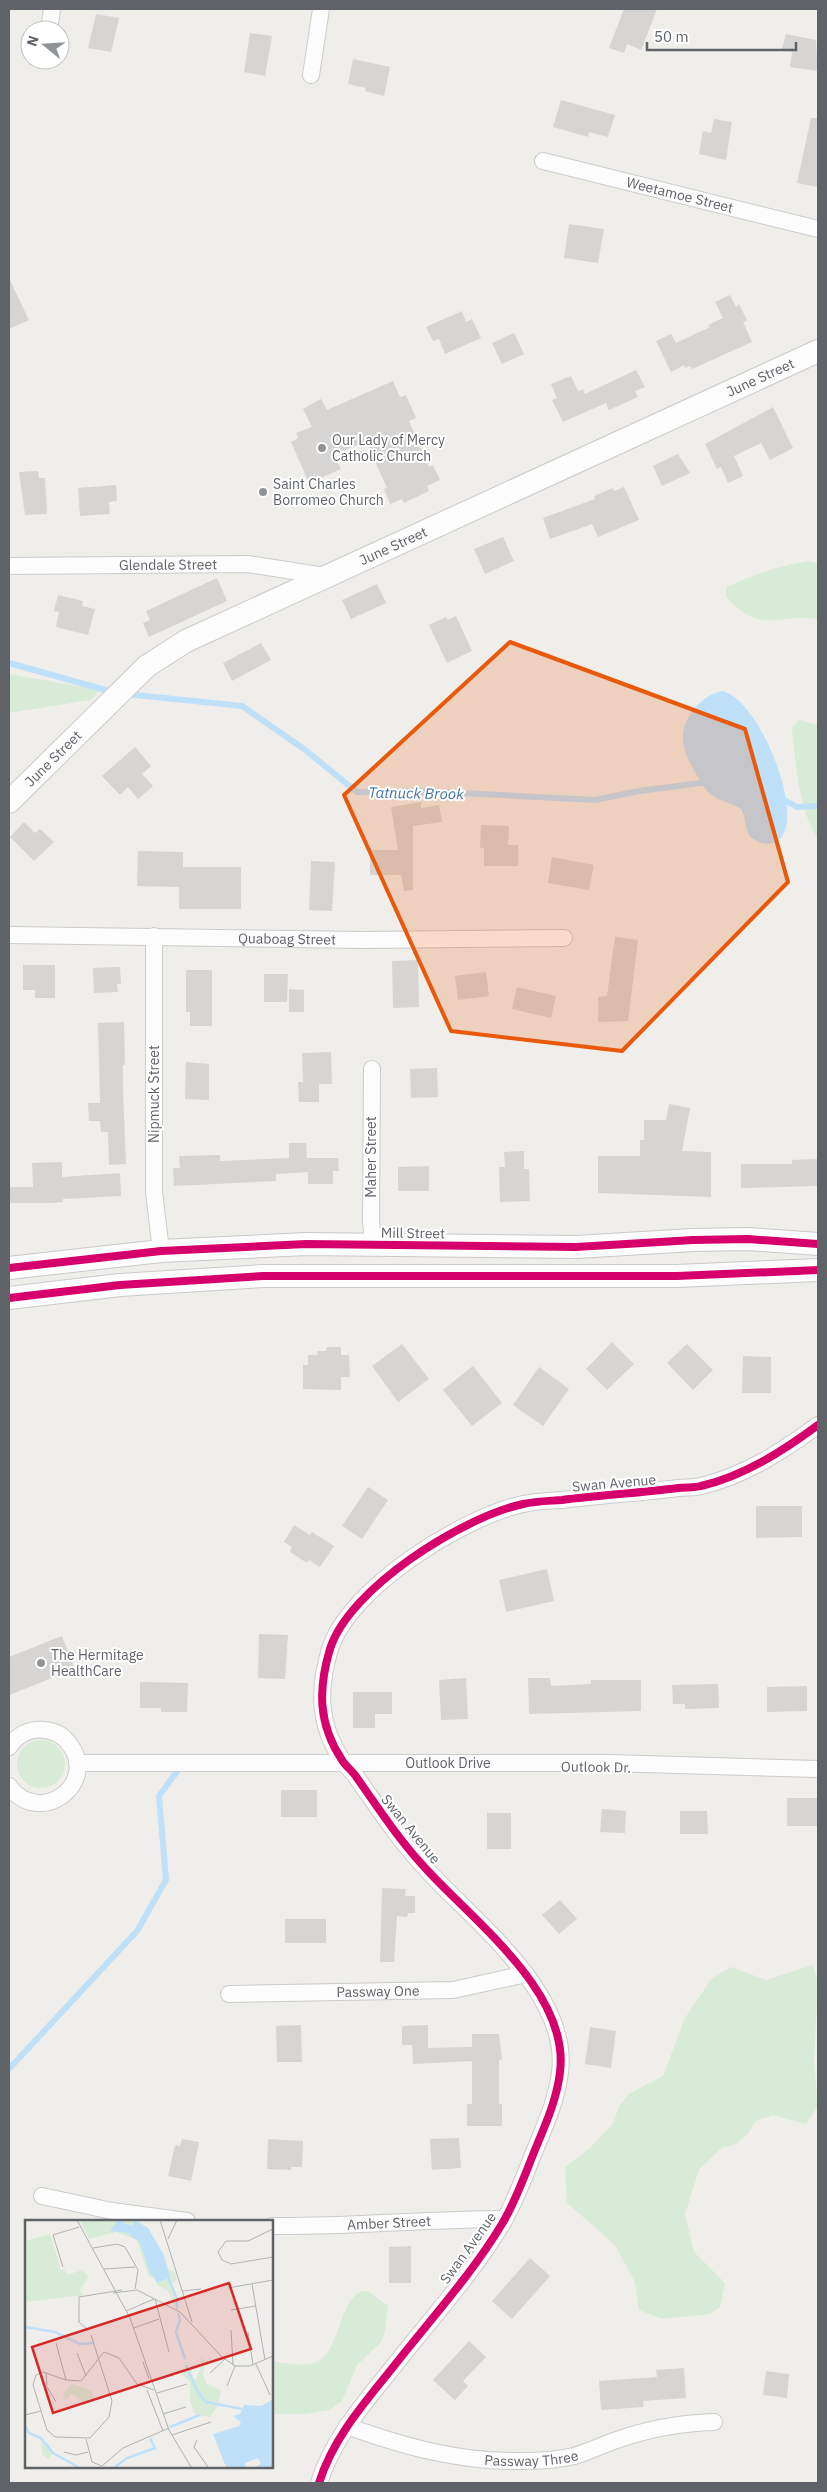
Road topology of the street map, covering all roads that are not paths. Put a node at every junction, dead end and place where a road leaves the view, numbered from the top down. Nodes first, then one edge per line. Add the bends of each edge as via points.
1 (321, 9) edge
2 (311, 75) dead end
3 (543, 160) dead end
4 (818, 229) edge
5 (818, 352) edge
6 (9, 566) edge
7 (325, 576) junction
8 (9, 802) edge
9 (9, 935) edge
10 (154, 936) junction
11 (564, 938) dead end
12 (372, 1070) dead end
13 (818, 1244) edge
14 (373, 1245) junction
15 (161, 1251) junction
16 (9, 1268) edge
17 (818, 1270) edge
18 (9, 1298) edge
19 (818, 1426) edge
20 (9, 1747) edge
21 (343, 1762) junction
22 (77, 1764) junction
23 (818, 1770) edge
24 (10, 1791) edge
25 (526, 1974) junction
26 (229, 1994) dead end
27 (42, 2196) dead end
28 (505, 2219) junction
29 (180, 2220) edge
30 (272, 2226) edge
31 (714, 2422) dead end
32 (348, 2426) junction
33 (319, 2483) edge

1 - 2 street
3 - 4 street, Weetamoe Street
5 - 7 main road, June Street
6 - 7 street, Glendale Street via 248,564
7 - 8 main road, June Street via 198,634 147,666
9 - 10 street, Quaboag Street
10 - 11 street, Quaboag Street via 363,940
10 - 15 street, Nipmuck Street via 154,1192
12 - 14 street, Maher Street
13 - 14 main road, Mill Street via 748,1239 576,1247
14 - 15 main road, Mill Street via 306,1244
15 - 16 main road, Mill Street
17 - 18 main road via 677,1276 263,1276 120,1285
19 - 21 street, Swan Avenue via 759,1464 700,1487 525,1503 495,1513 446,1537 400,1566 347,1616 334,1638 324,1670 321,1686 324,1718
20 - 22 street via 24,1733 47,1730 66,1739 74,1750
21 - 22 street, Outlook Drive
21 - 23 street, Outlook Drive via 609,1763
21 - 25 street, Swan Avenue via 424,1867
22 - 24 street via 70,1788 56,1800 31,1802
25 - 26 street, Passway One via 453,1990
25 - 28 street, Swan Avenue via 554,2018 561,2067 553,2107
27 - 29 street via 112,2211
28 - 30 street, Amber Street via 326,2227
28 - 32 street, Swan Avenue
31 - 32 street, Passway Three via 659,2427 573,2456 505,2462 444,2455
32 - 33 street, Swan Avenue via 332,2451

